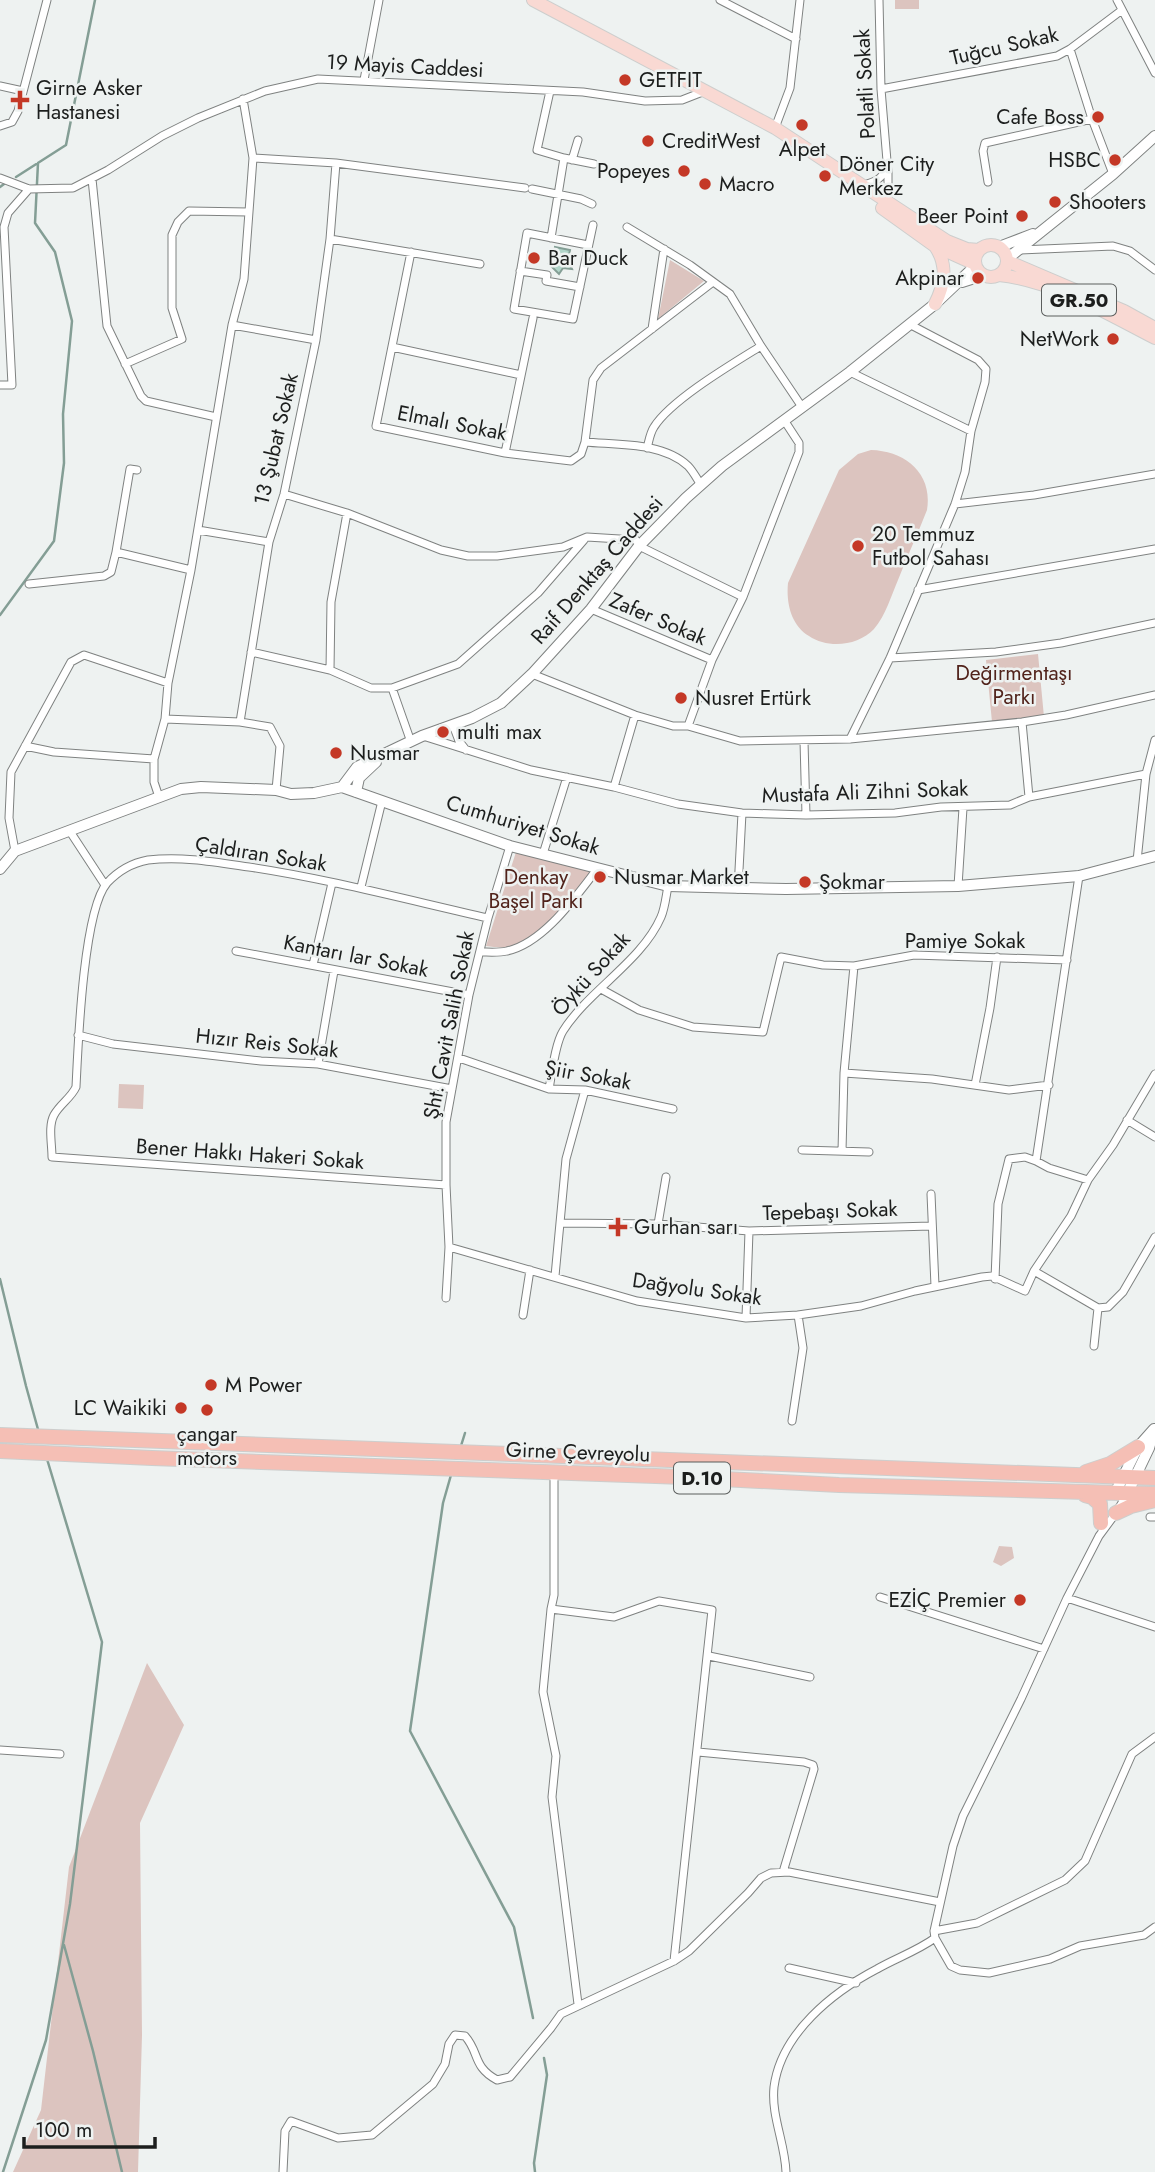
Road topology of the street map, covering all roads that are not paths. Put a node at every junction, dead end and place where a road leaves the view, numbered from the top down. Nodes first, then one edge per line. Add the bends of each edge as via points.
1 (47, 0) edge
2 (379, 0) edge
3 (720, 0) edge
4 (800, 0) edge
5 (878, 0) edge
6 (1117, 0) edge
7 (536, 1) edge
8 (1122, 10) junction
9 (796, 39) junction
10 (1070, 49) junction
11 (1155, 73) edge
12 (364, 80) junction
13 (0, 86) edge
14 (881, 89) junction
15 (706, 90) junction
16 (23, 91) junction
17 (550, 91) junction
18 (243, 99) junction
19 (1093, 119) junction
20 (0, 125) edge
21 (775, 128) junction
22 (1155, 135) edge
23 (578, 140) dead end
24 (253, 159) junction
25 (568, 159) junction
26 (337, 163) junction
27 (594, 164) dead end
28 (830, 165) junction
29 (886, 166) junction
30 (1113, 174) junction
31 (0, 178) edge
32 (92, 179) junction
33 (988, 182) dead end
34 (863, 185) junction
35 (29, 189) junction
36 (558, 193) junction
37 (888, 202) junction
38 (592, 204) dead end
39 (248, 212) junction
40 (593, 225) dead end
41 (627, 227) dead end
42 (1042, 230) junction
43 (551, 238) junction
44 (330, 239) junction
45 (588, 245) junction
46 (935, 246) junction
47 (999, 247) junction
48 (664, 249) junction
49 (979, 250) junction
50 (1018, 250) junction
51 (411, 252) junction
52 (1007, 260) junction
53 (480, 264) dead end
54 (978, 269) junction
55 (1155, 270) edge
56 (520, 271) junction
57 (999, 275) junction
58 (713, 282) junction
59 (580, 287) junction
60 (935, 304) junction
61 (533, 318) dead end
62 (909, 324) junction
63 (232, 325) junction
64 (1155, 328) edge
65 (652, 329) junction
66 (1155, 338) edge
67 (316, 340) junction
68 (761, 346) junction
69 (391, 347) junction
70 (125, 364) junction
71 (850, 372) junction
72 (522, 374) junction
73 (0, 385) edge
74 (802, 407) junction
75 (216, 417) junction
76 (784, 420) junction
77 (971, 430) junction
78 (585, 442) junction
79 (646, 448) junction
80 (505, 453) junction
81 (137, 470) dead end
82 (1155, 474) edge
83 (701, 485) junction
84 (284, 494) junction
85 (956, 504) junction
86 (347, 513) junction
87 (198, 530) junction
88 (587, 537) junction
89 (269, 542) junction
90 (639, 546) junction
91 (1155, 549) edge
92 (116, 552) junction
93 (191, 570) junction
94 (29, 584) dead end
95 (918, 590) junction
96 (743, 597) junction
97 (591, 609) junction
98 (1155, 623) edge
99 (251, 652) junction
100 (890, 658) junction
101 (712, 660) junction
102 (330, 670) junction
103 (532, 674) junction
104 (168, 683) junction
105 (392, 688) junction
106 (1155, 695) edge
107 (635, 715) junction
108 (165, 719) junction
109 (240, 722) junction
110 (1022, 722) junction
111 (453, 725) junction
112 (688, 726) junction
113 (422, 736) junction
114 (850, 739) junction
115 (1155, 740) edge
116 (411, 741) junction
117 (804, 741) junction
118 (24, 746) junction
119 (467, 750) junction
120 (386, 753) junction
121 (154, 759) junction
122 (1146, 774) junction
123 (567, 777) junction
124 (342, 787) junction
125 (614, 787) junction
126 (276, 790) junction
127 (356, 792) junction
128 (159, 797) junction
129 (1029, 797) junction
130 (382, 801) junction
131 (963, 808) junction
132 (742, 813) junction
133 (806, 815) junction
134 (69, 830) junction
135 (510, 846) junction
136 (15, 851) junction
137 (543, 854) junction
138 (1155, 856) edge
139 (1137, 861) junction
140 (598, 868) junction
141 (0, 869) edge
142 (1079, 876) junction
143 (332, 883) junction
144 (105, 885) junction
145 (668, 886) junction
146 (958, 886) junction
147 (360, 887) junction
148 (737, 888) junction
149 (488, 918) junction
150 (236, 951) dead end
151 (480, 953) junction
152 (997, 957) junction
153 (1067, 960) junction
154 (313, 965) junction
155 (854, 967) junction
156 (334, 971) junction
157 (601, 989) junction
158 (469, 995) junction
159 (78, 1035) junction
160 (459, 1058) junction
161 (318, 1064) junction
162 (844, 1073) junction
163 (1155, 1074) edge
164 (975, 1085) junction
165 (1049, 1085) junction
166 (549, 1088) junction
167 (452, 1089) junction
168 (585, 1090) junction
169 (673, 1109) dead end
170 (1127, 1120) junction
171 (1155, 1137) edge
172 (802, 1150) dead end
173 (842, 1151) junction
174 (869, 1152) dead end
175 (1036, 1161) junction
176 (666, 1177) dead end
177 (1088, 1180) junction
178 (446, 1185) junction
179 (931, 1194) dead end
180 (561, 1223) junction
181 (658, 1224) junction
182 (931, 1226) junction
183 (749, 1231) junction
184 (1155, 1237) edge
185 (449, 1247) junction
186 (530, 1270) junction
187 (1034, 1271) junction
188 (555, 1276) junction
189 (995, 1279) junction
190 (935, 1286) junction
191 (446, 1298) dead end
192 (1098, 1308) junction
193 (523, 1315) dead end
194 (797, 1315) junction
195 (746, 1318) junction
196 (1094, 1346) dead end
197 (792, 1421) dead end
198 (1155, 1428) edge
199 (7, 1435) edge
200 (1138, 1447) junction
201 (0, 1451) edge
202 (554, 1473) junction
203 (1071, 1476) junction
204 (1128, 1478) junction
205 (1155, 1478) edge
206 (1071, 1491) junction
207 (1121, 1493) junction
208 (1155, 1494) edge
209 (1155, 1500) edge
210 (1116, 1514) junction
211 (1100, 1529) junction
212 (880, 1597) dead end
213 (1067, 1598) junction
214 (551, 1609) junction
215 (1155, 1627) edge
216 (1044, 1649) junction
217 (709, 1656) junction
218 (810, 1677) dead end
219 (1155, 1737) edge
220 (0, 1749) edge
221 (698, 1752) junction
222 (60, 1754) dead end
223 (783, 1872) junction
224 (940, 1902) junction
225 (1155, 1927) edge
226 (934, 1934) junction
227 (674, 1961) junction
228 (789, 1968) dead end
229 (856, 1983) junction
230 (579, 2004) junction
231 (283, 2172) edge
232 (786, 2172) edge

1 - 16 street
2 - 12 street
3 - 9 street
4 - 9 street
5 - 14 street, Polatli Sokak
6 - 8 street
7 - 15 main road, GR.50
8 - 10 street, Tuğcu Sokak
8 - 11 street
9 - 21 street via 790,88
10 - 14 street, Tuğcu Sokak via 1047,59
10 - 19 street
12 - 17 street, 19 Mayis Caddesi
12 - 18 street, 19 Mayis Caddesi via 318,79
13 - 16 street
14 - 29 street, Polatli Sokak
15 - 17 street, 19 Mayis Caddesi via 682,100 646,101
15 - 21 main road, GR.50
16 - 20 street via 12,122
17 - 25 street via 537,150
18 - 24 street
18 - 32 street, 19 Mayis Caddesi via 162,136
19 - 30 street
19 - 33 street via 985,143
21 - 28 main road, GR.50
22 - 30 street
23 - 25 street
24 - 26 street
24 - 39 street
25 - 27 street
25 - 36 street
26 - 36 street
26 - 44 street, 13 Şubat Sokak
28 - 34 main road, GR.50
28 - 46 main road, GR.50
29 - 34 street, Polatli Sokak via 884,175
29 - 37 street, Polatli Sokak
30 - 42 street
31 - 35 street, 19 Mayis Caddesi
32 - 35 street, 19 Mayis Caddesi via 73,188
32 - 70 street via 107,326
34 - 37 main road, GR.50
35 - 73 street via 8,213 4,227 12,386
36 - 38 street
36 - 43 street
37 - 49 main road, GR.50 via 947,241
39 - 63 street via 244,279
39 - 70 street via 189,211 178,222 172,236 172,308 182,339
40 - 45 street
41 - 48 street
42 - 47 street
42 - 50 street
43 - 45 street
43 - 56 street via 527,233
44 - 51 street
44 - 67 street, 13 Şubat Sokak
45 - 59 street
46 - 54 main road, GR.50
46 - 60 main road via 943,261 944,278
47 - 49 main road, GR.50
47 - 52 main road
48 - 58 street
48 - 65 street
49 - 54 main road via 975,256
50 - 52 street
50 - 55 street via 1113,246 1136,254
51 - 53 street
51 - 69 street, Elmalı Sokak
52 - 57 main road
52 - 64 main road, GR.50
54 - 57 main road, GR.50 via 989,277
54 - 60 street, Raif Denktaş Caddesi
56 - 59 street
56 - 59 street via 514,309 573,319
57 - 66 main road, GR.50 via 1059,292
58 - 65 street
58 - 68 street via 730,293
60 - 62 street, Raif Denktaş Caddesi
61 - 72 street
62 - 71 street, Raif Denktaş Caddesi
62 - 77 street via 965,352 986,369
63 - 67 street
63 - 75 street
65 - 78 street via 601,368 593,380
67 - 84 street, 13 Şubat Sokak
68 - 74 street
68 - 79 street via 668,410 653,428
69 - 72 street
69 - 80 street, Elmalı Sokak via 376,426
70 - 75 street via 146,401
71 - 74 street, Raif Denktaş Caddesi
71 - 77 street
72 - 80 street
74 - 76 street, Raif Denktaş Caddesi
75 - 87 street
76 - 83 street, Raif Denktaş Caddesi
76 - 96 street via 799,443 799,452
77 - 85 street
78 - 79 street
78 - 80 street, Elmalı Sokak via 581,454 571,461
79 - 83 street via 671,455 687,466
81 - 92 street via 130,469
82 - 85 street
83 - 90 street, Raif Denktaş Caddesi
84 - 86 street
84 - 89 street, 13 Şubat Sokak
85 - 95 street
86 - 88 street via 433,547 468,555 563,547
86 - 102 street via 331,602
87 - 89 street
87 - 93 street
88 - 90 street via 627,538
88 - 105 street via 538,593 458,664
89 - 99 street, 13 Şubat Sokak
90 - 96 street
90 - 97 street, Raif Denktaş Caddesi
91 - 95 street
92 - 93 street
92 - 94 street via 111,572 104,576
93 - 104 street
95 - 100 street
96 - 101 street
97 - 101 street, Zafer Sokak
97 - 103 street, Raif Denktaş Caddesi
98 - 100 street via 996,652
99 - 102 street
99 - 109 street, 13 Şubat Sokak
100 - 114 street
101 - 112 street
102 - 105 street via 370,688
103 - 107 street
103 - 111 street, Raif Denktaş Caddesi via 501,703
104 - 108 street
104 - 118 street via 84,655 71,662
105 - 116 street
106 - 110 street
107 - 112 street
107 - 125 street
108 - 109 street
108 - 121 street
109 - 126 street via 270,726 276,734 280,746
110 - 114 street
110 - 129 street
111 - 113 street, Raif Denktaş Caddesi
111 - 119 street
112 - 117 street via 740,741
113 - 116 street, Raif Denktaş Caddesi
113 - 119 street, Mustafa Ali Zihni Sokak
114 - 117 street
115 - 122 street
116 - 120 street, Raif Denktaş Caddesi
117 - 133 street
118 - 121 street
118 - 136 street via 11,772 9,818
119 - 123 street, Mustafa Ali Zihni Sokak
120 - 124 street, Raif Denktaş Caddesi via 357,767
120 - 127 street, Raif Denktaş Caddesi via 359,778
121 - 128 street
122 - 129 street, Mustafa Ali Zihni Sokak
122 - 139 street
123 - 125 street, Mustafa Ali Zihni Sokak
123 - 137 street
124 - 126 street via 314,793
124 - 127 street, Cumhuriyet Sokak
125 - 132 street, Mustafa Ali Zihni Sokak via 678,804
126 - 128 street via 201,787
127 - 130 street, Cumhuriyet Sokak
128 - 134 street
129 - 131 street, Mustafa Ali Zihni Sokak via 1010,805
130 - 135 street, Cumhuriyet Sokak
130 - 147 street
131 - 133 street, Mustafa Ali Zihni Sokak
131 - 146 street
132 - 133 street, Mustafa Ali Zihni Sokak
132 - 148 street
134 - 136 street
134 - 144 street
135 - 137 street, Cumhuriyet Sokak
135 - 149 street, Şht. Cavit Salih Sokak
136 - 141 street
137 - 140 street, Cumhuriyet Sokak
138 - 139 street, Cumhuriyet Sokak
139 - 142 street, Cumhuriyet Sokak
140 - 145 street, Cumhuriyet Sokak
140 - 151 street via 566,909 534,938 508,951
142 - 146 street, Cumhuriyet Sokak
142 - 153 street
143 - 144 street, Çaldıran Sokak via 292,873 179,859 128,866
143 - 147 street, Çaldıran Sokak
143 - 154 street
144 - 159 street via 88,943
145 - 148 street, Cumhuriyet Sokak
145 - 157 street, Öykü Sokak via 653,930
146 - 148 street, Cumhuriyet Sokak
147 - 149 street, Çaldıran Sokak
149 - 151 street, Şht. Cavit Salih Sokak
150 - 154 street, Kantarı lar Sokak
151 - 158 street, Şht. Cavit Salih Sokak
152 - 153 street, Pamiye Sokak
152 - 155 street, Pamiye Sokak via 914,955
152 - 164 street
153 - 165 street
154 - 156 street, Kantarı lar Sokak
155 - 157 street, Pamiye Sokak via 780,957 762,1032 693,1027 639,1010
155 - 162 street
156 - 158 street, Kantarı lar Sokak
156 - 161 street
157 - 166 street, Öykü Sokak via 561,1034
158 - 160 street, Şht. Cavit Salih Sokak
159 - 161 street, Hızır Reis Sokak via 113,1044
159 - 178 street, Bener Hakkı Hakeri Sokak via 76,1087 55,1113 52,1157
160 - 166 street, Şiir Sokak
160 - 167 street, Şht. Cavit Salih Sokak
161 - 167 street, Hızır Reis Sokak
162 - 164 street
162 - 173 street
163 - 170 street
164 - 165 street via 1009,1090
165 - 175 street
166 - 168 street, Şiir Sokak
167 - 178 street, Şht. Cavit Salih Sokak via 446,1122
168 - 169 street, Şiir Sokak
168 - 180 street via 566,1159
170 - 171 street
170 - 177 street
172 - 173 street
173 - 174 street
175 - 177 street
175 - 189 street via 1009,1159 998,1204
176 - 181 street
177 - 187 street
178 - 185 street, Şht. Cavit Salih Sokak
179 - 182 street
180 - 181 street, Tepebaşı Sokak
180 - 188 street
181 - 183 street, Tepebaşı Sokak
182 - 183 street, Tepebaşı Sokak
182 - 190 street
183 - 195 street
184 - 192 street via 1123,1292 1108,1307
185 - 186 street, Dağyolu Sokak
185 - 191 street, Şht. Cavit Salih Sokak
186 - 188 street, Dağyolu Sokak
186 - 193 street
187 - 189 street, Dağyolu Sokak via 1025,1291
187 - 192 street
188 - 195 street, Dağyolu Sokak via 637,1301
189 - 190 street, Dağyolu Sokak
190 - 194 street, Dağyolu Sokak via 861,1306
192 - 196 street
194 - 195 street, Dağyolu Sokak
194 - 197 street via 803,1348
198 - 200 street
198 - 204 street via 1149,1448
199 - 203 highway, Girne Çevreyolu / D.10
200 - 203 highway via 1110,1464
200 - 204 street
201 - 202 highway, Girne Çevreyolu / D.10
202 - 206 highway, Girne Çevreyolu / D.10
202 - 214 street
203 - 204 highway, Girne Çevreyolu / D.10
204 - 205 highway, Girne Çevreyolu / D.10
204 - 207 street
206 - 207 highway, Girne Çevreyolu / D.10
206 - 211 highway via 1098,1502
207 - 208 highway, Girne Çevreyolu / D.10
207 - 210 street
207 - 211 street
209 - 210 highway
210 - 211 street
211 - 213 street
212 - 216 street
213 - 215 street
213 - 216 street
214 - 217 street via 614,1617 659,1601 712,1609
214 - 230 street via 543,1692 556,1756 552,1797
216 - 224 street via 964,1816
217 - 218 street
217 - 221 street
219 - 226 street via 1132,1754 1084,1861 1065,1880 977,1923
220 - 222 street
221 - 223 street via 813,1765
221 - 227 street
223 - 224 street
223 - 227 street via 761,1878
224 - 226 street
225 - 226 street via 1144,1936 1080,1946 1050,1959 989,1973 951,1966
226 - 229 street
227 - 230 street
228 - 229 street
229 - 232 street via 809,2020 790,2041 780,2062 774,2088 775,2116
230 - 231 street via 561,2014 510,2077 497,2080 486,2074 470,2041 455,2035 433,2084 372,2135 338,2138 291,2121 285,2131

